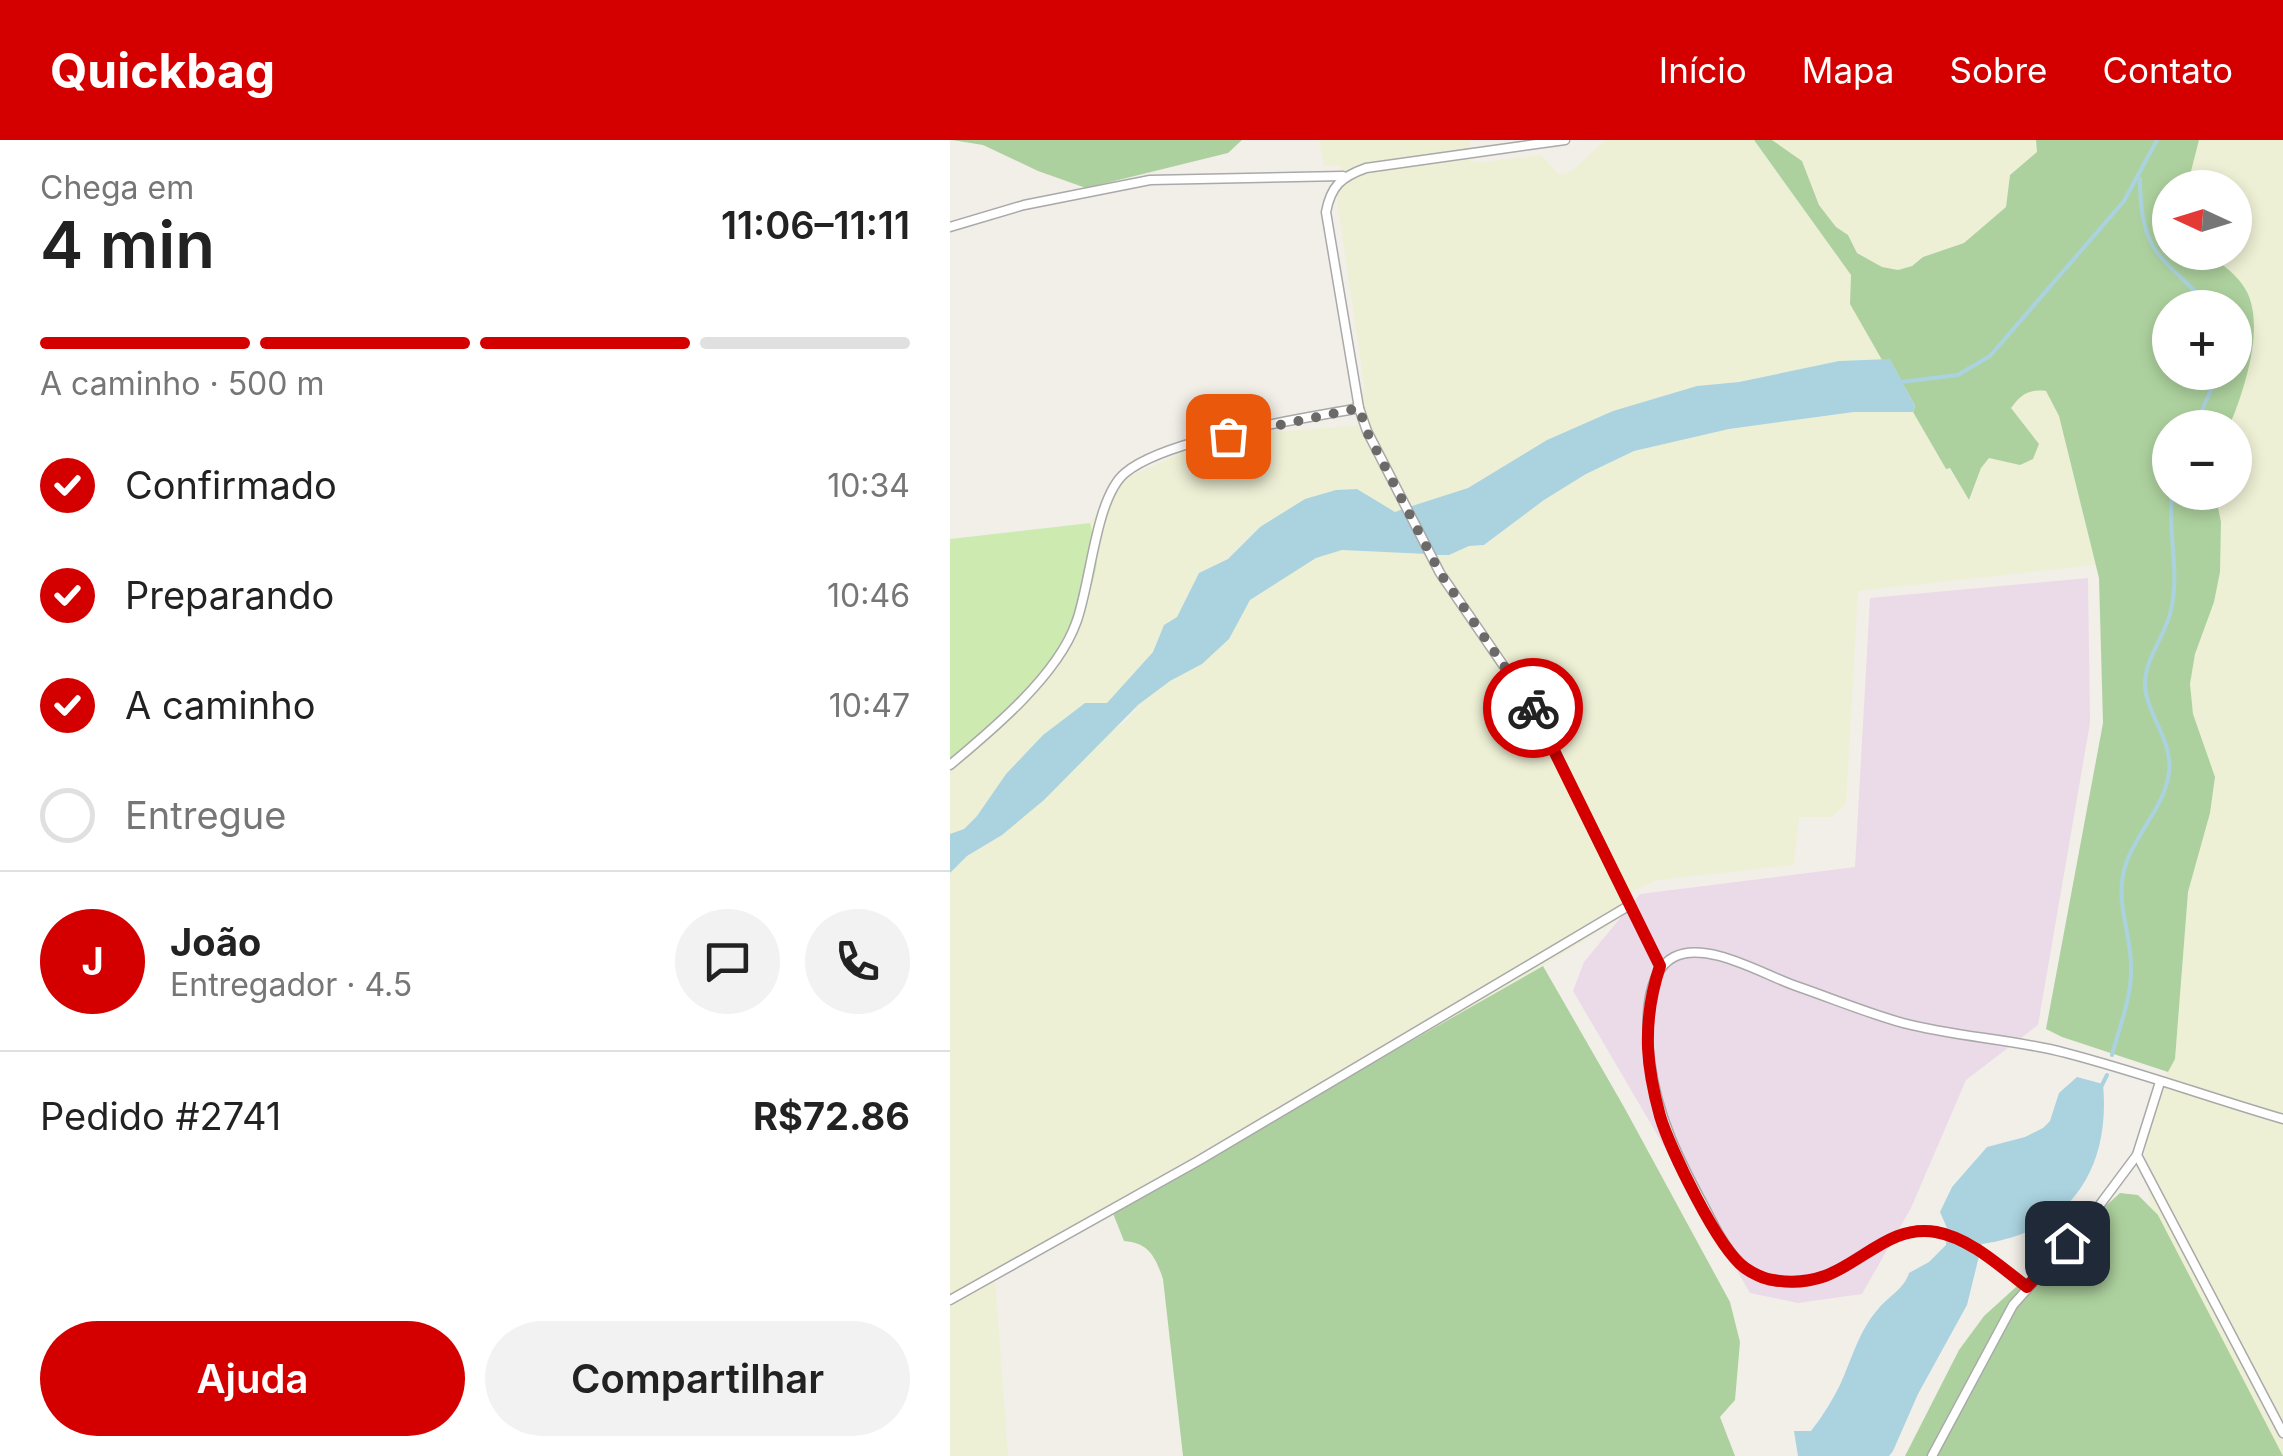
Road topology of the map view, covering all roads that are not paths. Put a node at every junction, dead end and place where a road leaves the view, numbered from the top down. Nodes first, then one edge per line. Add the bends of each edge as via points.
1 (1564, 140) edge
2 (1343, 176) junction
3 (950, 227) edge
4 (1359, 408) junction
5 (950, 765) edge
6 (1630, 905) junction
7 (1660, 966) junction
8 (2160, 1082) junction
9 (2283, 1119) edge
10 (2136, 1155) junction
11 (2027, 1287) junction
12 (950, 1300) edge
13 (2283, 1433) edge
14 (1932, 1456) edge

1 - 2 lane
2 - 3 lane via 1150,180
2 - 4 lane via 1326,212
4 - 5 lane via 1172,450 1124,473 1108,498 1079,615 1064,646 1022,698
4 - 6 lane via 1440,573 1536,713
6 - 7 lane
6 - 12 lane
7 - 8 lane via 1678,954 1710,954 1906,1023 2031,1044
7 - 11 lane via 1651,992 1648,1048 1661,1118 1720,1237 1743,1267 1768,1280 1798,1282 1827,1275 1902,1234 1934,1232 1980,1252
8 - 9 lane
8 - 10 lane
10 - 11 lane
10 - 13 lane
11 - 14 lane

